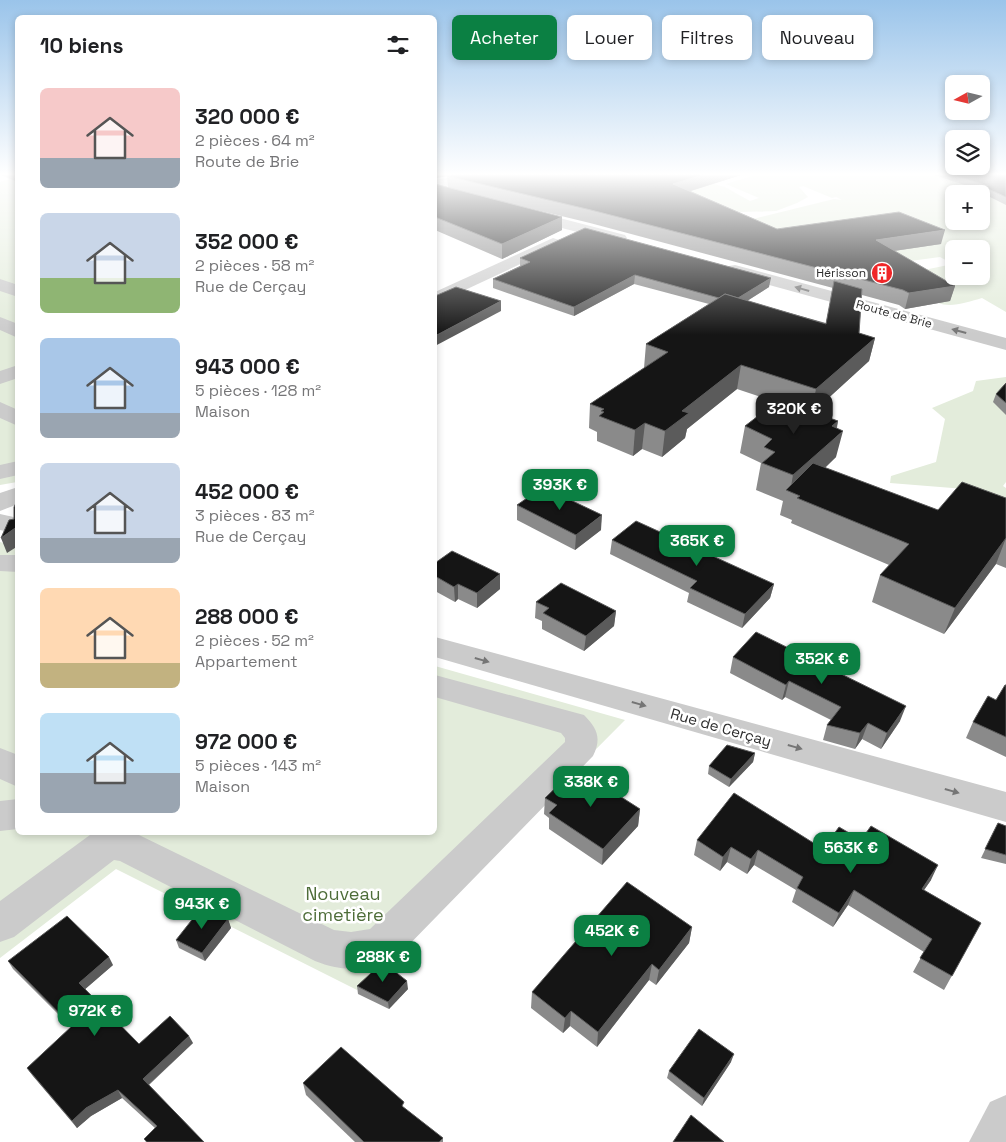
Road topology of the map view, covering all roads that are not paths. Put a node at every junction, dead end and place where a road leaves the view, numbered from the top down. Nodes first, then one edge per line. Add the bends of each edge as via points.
1 (584, 228) edge
2 (585, 228) edge
3 (631, 241) edge
4 (717, 265) edge
5 (437, 298) edge
6 (1006, 344) edge
7 (15, 372) edge
8 (0, 378) edge
9 (0, 409) edge
10 (15, 417) edge
11 (15, 425) edge
12 (0, 432) edge
13 (15, 469) edge
14 (0, 472) edge
15 (15, 496) edge
16 (0, 503) edge
17 (0, 522) edge
18 (15, 525) edge
19 (0, 563) edge
20 (15, 564) edge
21 (437, 648) edge
22 (437, 687) edge
23 (0, 761) edge
24 (15, 772) edge
25 (1006, 807) edge
26 (15, 814) edge
27 (0, 816) edge
28 (118, 839) edge
29 (0, 924) edge
30 (1006, 1118) edge
31 (993, 1142) edge

1 - 5 street
2 - 3 street
6 -> 4 street, Route de Brie
7 - 8 street
9 - 10 street
11 - 12 street
13 - 14 street
15 - 16 street
17 - 18 street
19 - 20 street
21 -> 25 street, Rue de Cerçay
22 - 28 street via 572,724 582,734 581,748 384,943 352,953 330,948
23 - 24 street
26 - 27 street
28 - 29 street
30 - 31 street

